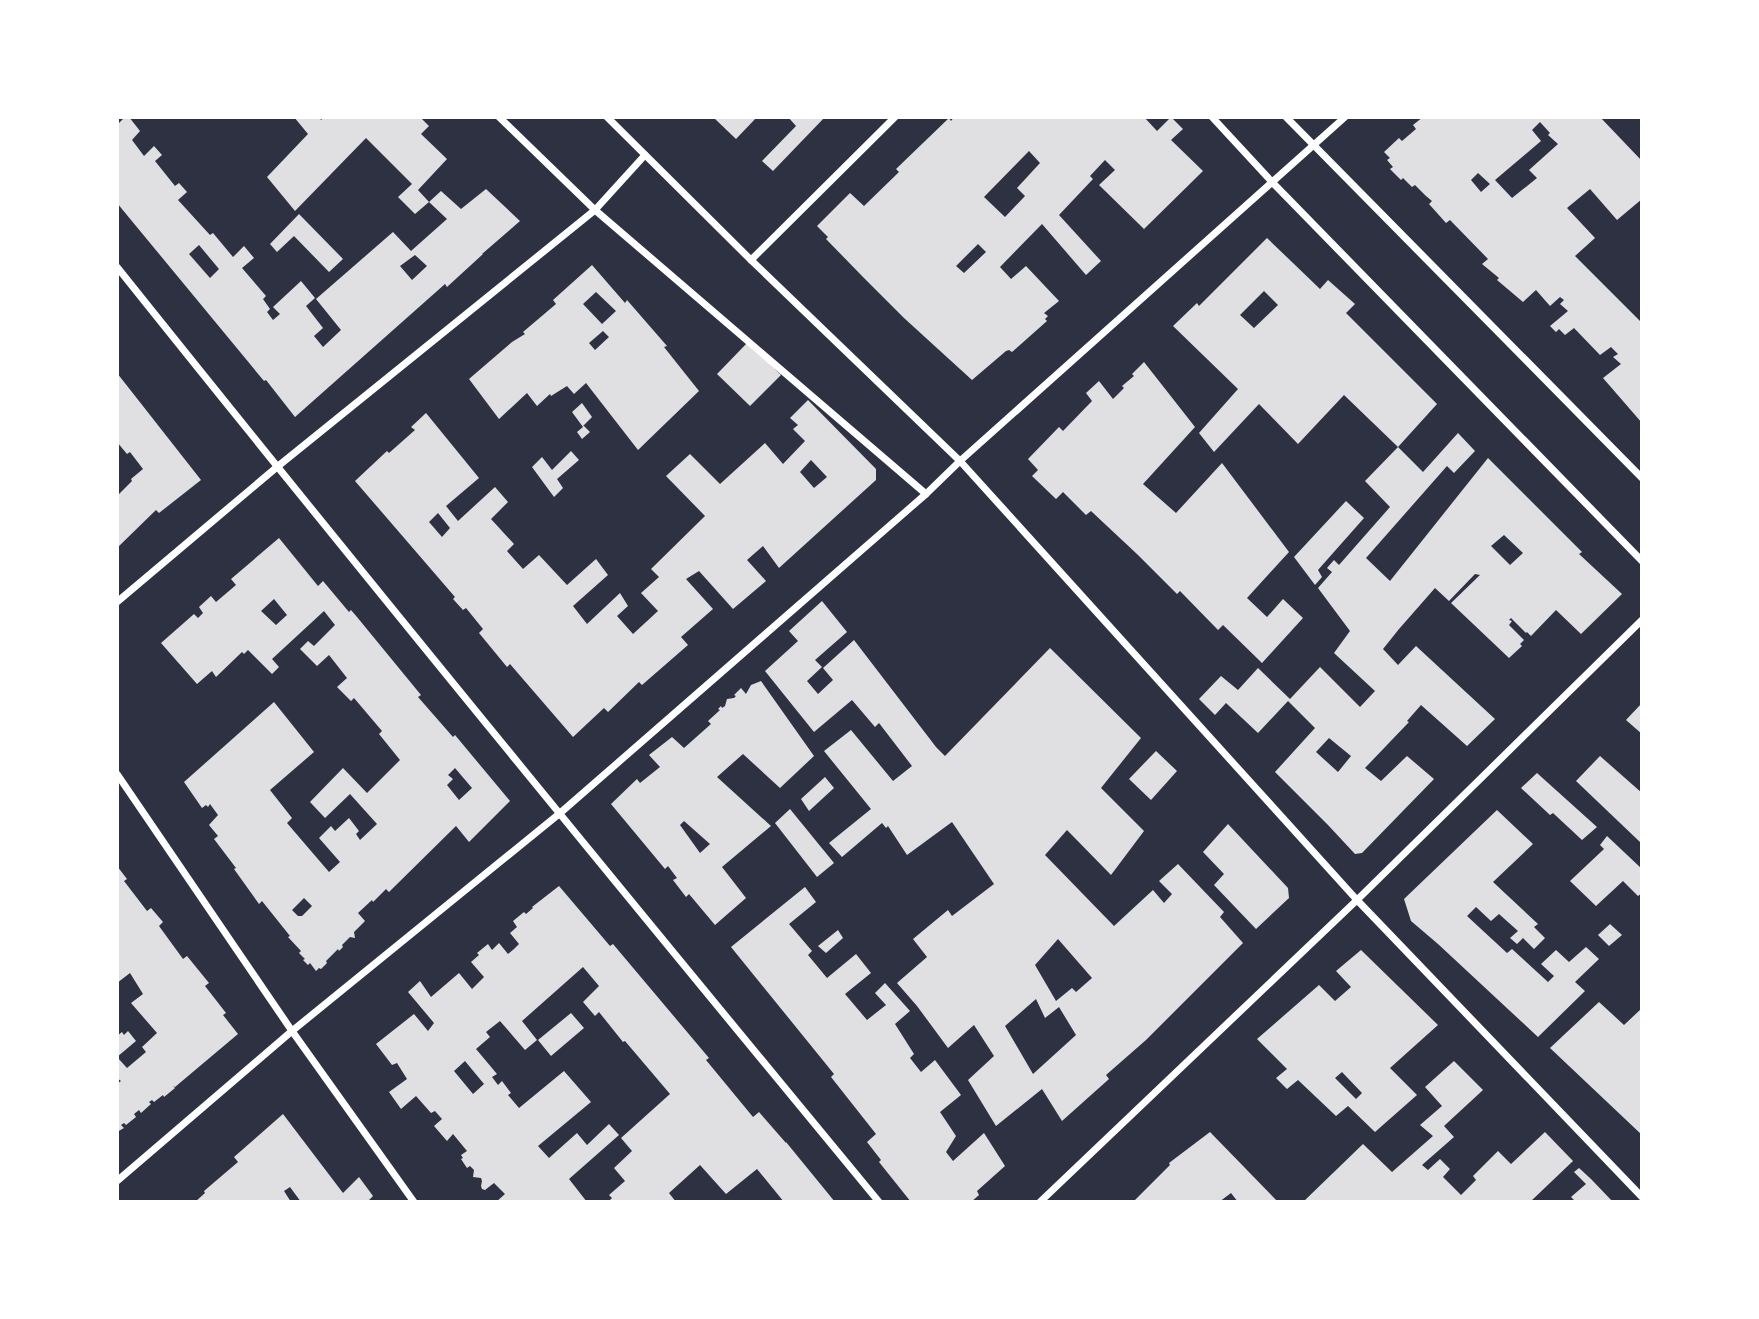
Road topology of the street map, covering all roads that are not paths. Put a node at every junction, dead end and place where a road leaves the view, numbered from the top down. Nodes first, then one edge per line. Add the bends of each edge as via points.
1 (499, 117) edge
2 (607, 117) edge
3 (895, 117) edge
4 (1212, 117) edge
5 (1286, 117) edge
6 (1345, 117) edge
7 (1314, 144) junction
8 (645, 155) junction
9 (1272, 182) junction
10 (595, 210) junction
11 (751, 260) junction
12 (117, 267) edge
13 (960, 461) junction
14 (277, 467) junction
15 (1642, 478) edge
16 (926, 494) junction
17 (1642, 561) edge
18 (117, 602) edge
19 (1642, 620) edge
20 (117, 774) edge
21 (559, 814) junction
22 (1357, 900) junction
23 (292, 1031) junction
24 (117, 1181) edge
25 (1642, 1196) edge
26 (414, 1202) edge
27 (879, 1202) edge
28 (1040, 1202) edge

1 - 10 street
2 - 8 street
3 - 11 street
4 - 9 street
5 - 7 street
6 - 7 street
7 - 9 street
7 - 15 street
8 - 10 street
8 - 11 street
9 - 13 street
9 - 17 street
10 - 14 street
10 - 16 street
11 - 13 street
12 - 14 street
13 - 16 street
13 - 22 street
14 - 18 street
14 - 21 street
16 - 21 street
19 - 22 street
20 - 23 street
21 - 23 street
21 - 27 street
22 - 25 street
22 - 28 street
23 - 24 street
23 - 26 street

